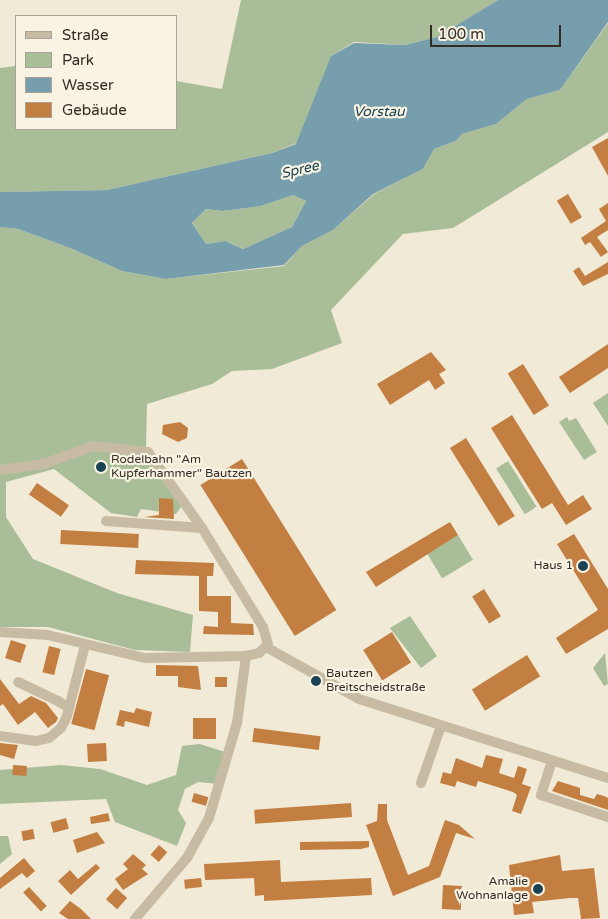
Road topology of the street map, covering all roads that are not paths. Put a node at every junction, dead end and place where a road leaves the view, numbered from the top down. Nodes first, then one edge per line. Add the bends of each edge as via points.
1 (0, 470) edge
2 (106, 521) dead end
3 (202, 528) junction
4 (0, 632) edge
5 (85, 645) junction
6 (266, 647) junction
7 (246, 656) junction
8 (18, 682) dead end
9 (68, 708) junction
10 (442, 726) junction
11 (0, 736) edge
12 (552, 761) junction
13 (608, 778) edge
14 (422, 783) dead end
15 (608, 817) edge
16 (135, 919) edge

1 - 3 street via 44,464 93,446 148,452 164,469
2 - 3 street
3 - 6 street via 263,627
4 - 5 street via 48,634
5 - 7 street via 145,658
5 - 9 street
6 - 7 street
6 - 10 street via 359,699
7 - 16 street via 237,723 208,818 187,858
8 - 9 street
9 - 11 street via 61,728 49,738 36,741
10 - 12 street
10 - 14 street
12 - 13 street
12 - 15 street via 541,795

